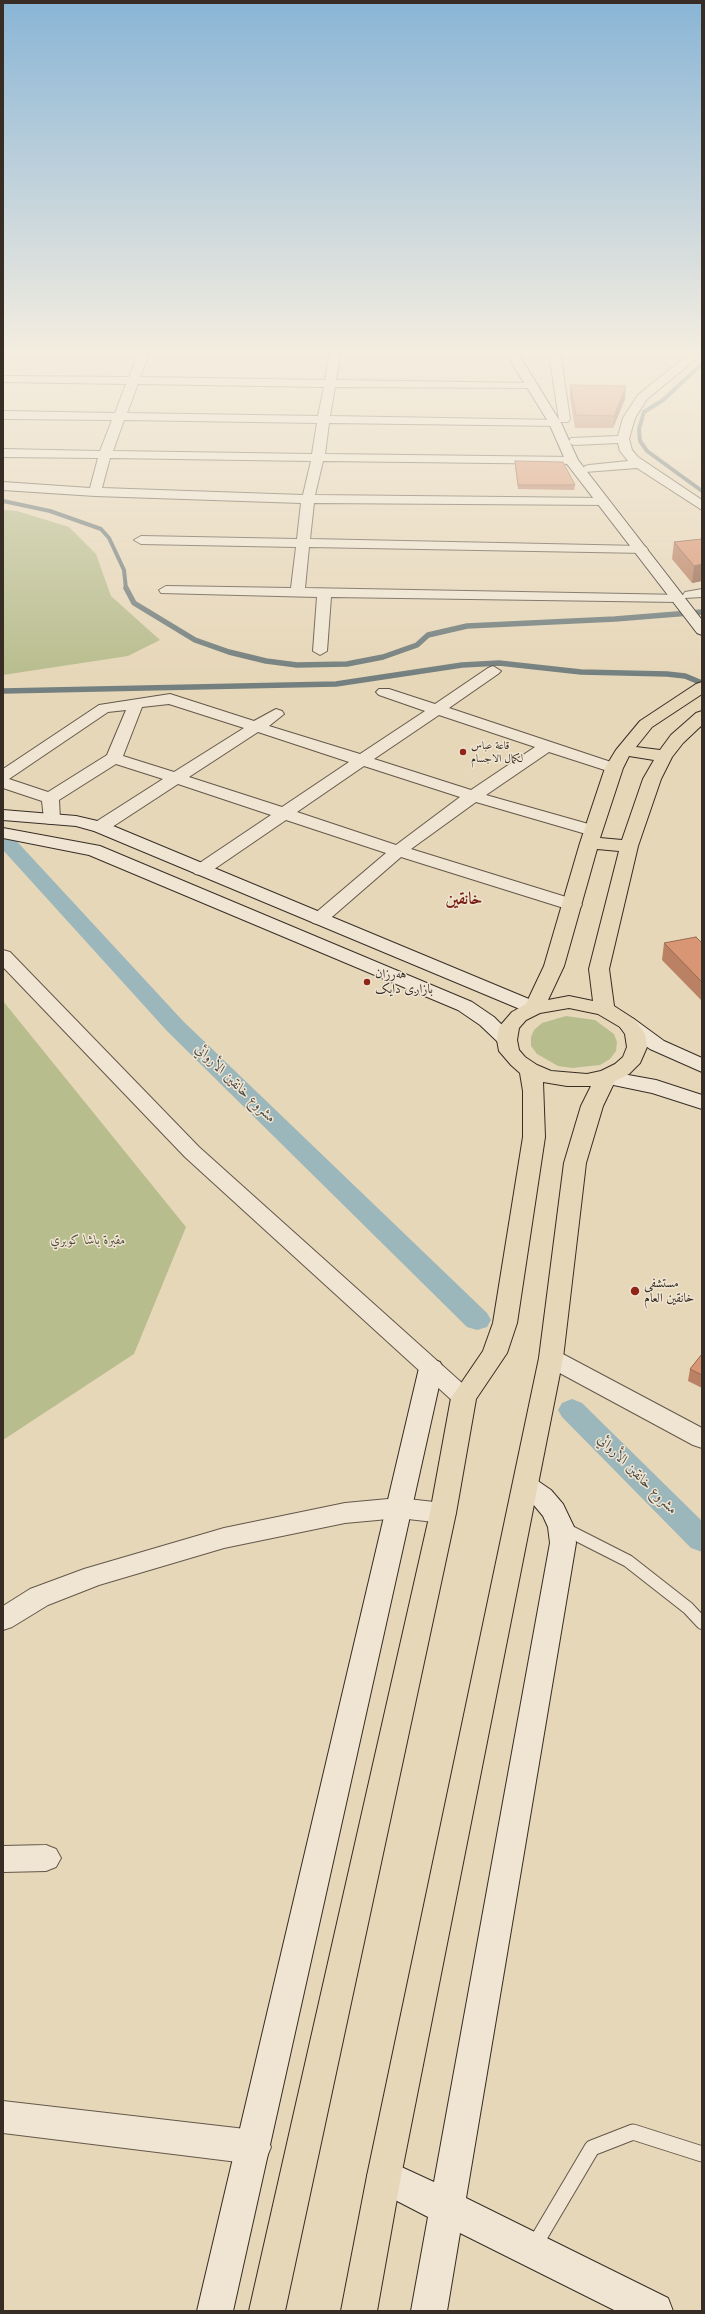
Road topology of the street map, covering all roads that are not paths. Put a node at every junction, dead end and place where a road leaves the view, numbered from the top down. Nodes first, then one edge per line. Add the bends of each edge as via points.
1 (104, 460) edge
2 (318, 460) edge
3 (486, 460) edge
4 (583, 460) edge
5 (636, 460) edge
6 (572, 461) joint
7 (640, 464) junction
8 (589, 469) junction
9 (3, 486) edge
10 (96, 492) junction
11 (308, 499) junction
12 (603, 502) junction
13 (702, 506) edge
14 (141, 540) dead end
15 (304, 544) junction
16 (641, 550) junction
17 (166, 590) dead end
18 (297, 593) junction
19 (324, 593) junction
20 (691, 600) edge
21 (701, 628) edge
22 (320, 651) dead end
23 (493, 671) dead end
24 (701, 688) edge
25 (384, 692) dead end
26 (136, 703) junction
27 (435, 710) junction
28 (276, 714) dead end
29 (702, 716) edge
30 (255, 726) junction
31 (546, 746) junction
32 (624, 750) junction
33 (664, 756) junction
34 (114, 758) junction
35 (362, 760) junction
36 (614, 768) junction
37 (3, 776) edge
38 (176, 778) junction
39 (3, 783) edge
40 (473, 796) junction
41 (50, 798) junction
42 (283, 814) junction
43 (3, 815) edge
44 (52, 819) junction
45 (100, 827) junction
46 (5, 833) edge
47 (591, 837) junction
48 (79, 846) junction
49 (629, 846) junction
50 (398, 851) junction
51 (201, 870) junction
52 (573, 905) junction
53 (319, 919) junction
54 (3, 956) edge
55 (534, 1008) junction
56 (604, 1009) junction
57 (627, 1023) junction
58 (507, 1040) junction
59 (702, 1066) edge
60 (530, 1070) junction
61 (606, 1077) junction
62 (702, 1102) edge
63 (551, 1358) junction
64 (431, 1368) junction
65 (464, 1398) junction
66 (702, 1440) edge
67 (526, 1486) junction
68 (399, 1508) junction
69 (443, 1513) junction
70 (561, 1527) junction
71 (3, 1620) edge
72 (702, 1624) edge
73 (46, 1858) dead end
74 (3, 1859) edge
75 (3, 2117) edge
76 (254, 2147) junction
77 (702, 2154) edge
78 (384, 2176) junction
79 (446, 2208) junction
80 (532, 2250) junction
81 (215, 2311) edge
82 (267, 2311) edge
83 (359, 2311) edge
84 (429, 2311) edge
85 (655, 2311) edge

1 - 10 street
2 - 11 street
3 - 6 street
4 - 8 main road
5 - 7 street
6 - 12 main road
7 - 8 street
7 - 13 street
8 - 20 main road
9 - 10 street
10 - 11 street
11 - 12 street
11 - 15 street
12 - 16 main road
14 - 15 street
15 - 16 street
15 - 18 street
16 - 20 main road
17 - 18 street
18 - 19 street
19 - 20 street
19 - 22 street
20 - 21 main road
23 - 27 street
24 - 32 main road via 646,724
25 - 27 street
26 - 30 street via 170,699
26 - 34 street
26 - 37 street via 104,708
27 - 31 street
27 - 35 street
28 - 30 street
29 - 33 main road via 677,739
30 - 35 street
30 - 38 street
31 - 36 street
31 - 40 street
32 - 33 main road
32 - 36 main road
33 - 49 main road via 652,779
34 - 38 street
34 - 41 street
35 - 40 street
35 - 42 street
36 - 47 main road
38 - 42 street
38 - 45 street
39 - 41 street
40 - 47 street
40 - 50 street
41 - 44 street
42 - 50 street
42 - 51 street
43 - 44 main road
44 - 45 main road
45 - 48 main road
45 - 51 main road
46 - 48 main road
47 - 49 main road
47 - 52 main road
48 - 58 main road via 94,850 465,1006 487,1021
49 - 56 main road via 599,969
50 - 52 street
50 - 53 street
51 - 53 main road
52 - 55 main road via 554,966
53 - 55 main road
54 - 64 street via 192,1152
55 - 56 main road via 569,1002
55 - 58 main road via 519,1016 509,1027
56 - 57 main road
57 - 59 main road via 657,1045
57 - 61 main road via 635,1034 637,1047 633,1059 622,1069
58 - 60 main road via 510,1051
60 - 61 main road via 547,1077 567,1080
60 - 65 main road via 534,1091 534,1137 505,1323 495,1353
61 - 62 main road via 656,1087
61 - 63 main road via 592,1106 575,1162
63 - 66 street
63 - 67 main road
64 - 65 street
64 - 68 main road
65 - 69 main road
67 - 70 main road via 554,1511
67 - 78 main road
68 - 69 street
68 - 71 street via 345,1512 293,1522 145,1560 93,1576 39,1597
68 - 76 main road
69 - 82 main road
70 - 72 lane via 628,1561 688,1608
70 - 79 main road via 563,1544
73 - 74 street
75 - 76 street
76 - 81 main road
77 - 80 lane via 633,2132 592,2148
78 - 79 main road
78 - 83 main road
79 - 80 main road
79 - 84 main road
80 - 85 main road

